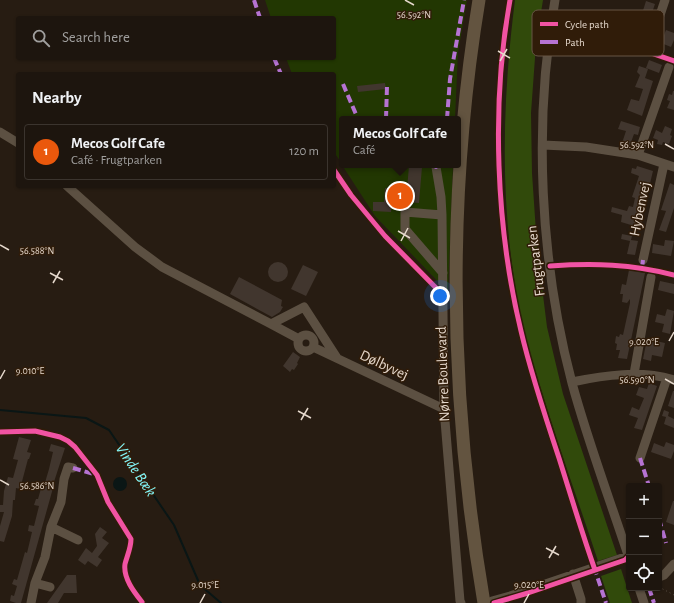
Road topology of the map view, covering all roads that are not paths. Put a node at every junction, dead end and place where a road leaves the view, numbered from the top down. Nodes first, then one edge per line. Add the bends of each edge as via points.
1 (479, 0) edge
2 (555, 0) edge
3 (665, 0) edge
4 (553, 10) edge
5 (662, 10) edge
6 (548, 56) edge
7 (669, 67) dead end
8 (0, 132) edge
9 (16, 142) edge
10 (543, 145) junction
11 (638, 156) junction
12 (461, 161) edge
13 (664, 164) junction
14 (674, 167) edge
15 (436, 168) edge
16 (461, 168) edge
17 (69, 188) edge
18 (442, 215) junction
19 (643, 260) dead end
20 (443, 273) junction
21 (651, 276) dead end
22 (271, 324) junction
23 (337, 358) junction
24 (634, 374) junction
25 (671, 379) edge
26 (572, 382) junction
27 (444, 408) junction
28 (640, 458) dead end
29 (73, 468) dead end
30 (51, 527) junction
31 (78, 540) dead end
32 (628, 555) edge
33 (626, 558) edge
34 (674, 564) edge
35 (573, 574) junction
36 (662, 576) edge
37 (35, 583) junction
38 (50, 588) dead end
39 (640, 591) edge
40 (488, 602) edge
41 (31, 603) edge
42 (461, 603) edge
43 (581, 603) edge
44 (644, 603) edge

1 - 12 highway, Nørre Boulevard via 468,80
2 - 4 street, Frugtparken
3 - 5 street
6 - 10 street, Frugtparken
7 - 11 street
8 - 9 street
10 - 11 street, Hybenvej
10 - 26 street, Frugtparken via 550,266
11 - 13 street, Hybenvej
13 - 14 street, Hybenvej
13 - 19 street, Hybenvej
15 - 18 street
16 - 40 highway, Nørre Boulevard via 456,306 458,388 473,542
17 - 22 street via 135,247 162,267
18 - 20 street
18 - 20 street via 405,212 405,229
20 - 27 street
21 - 24 street
22 - 23 street, Dølbyvej via 299,339 298,343 302,349 313,347
22 - 23 street via 304,307
23 - 27 street, Dølbyvej
24 - 25 street
24 - 26 street
25 - 28 street
26 - 32 street, Frugtparken
27 - 42 street
29 - 30 street via 68,467 61,502
30 - 31 street
30 - 37 street via 45,557
33 - 35 street, Frugtparken
34 - 36 street
35 - 40 street, Frugtparken
35 - 43 street
37 - 38 street
37 - 41 street
39 - 44 street

